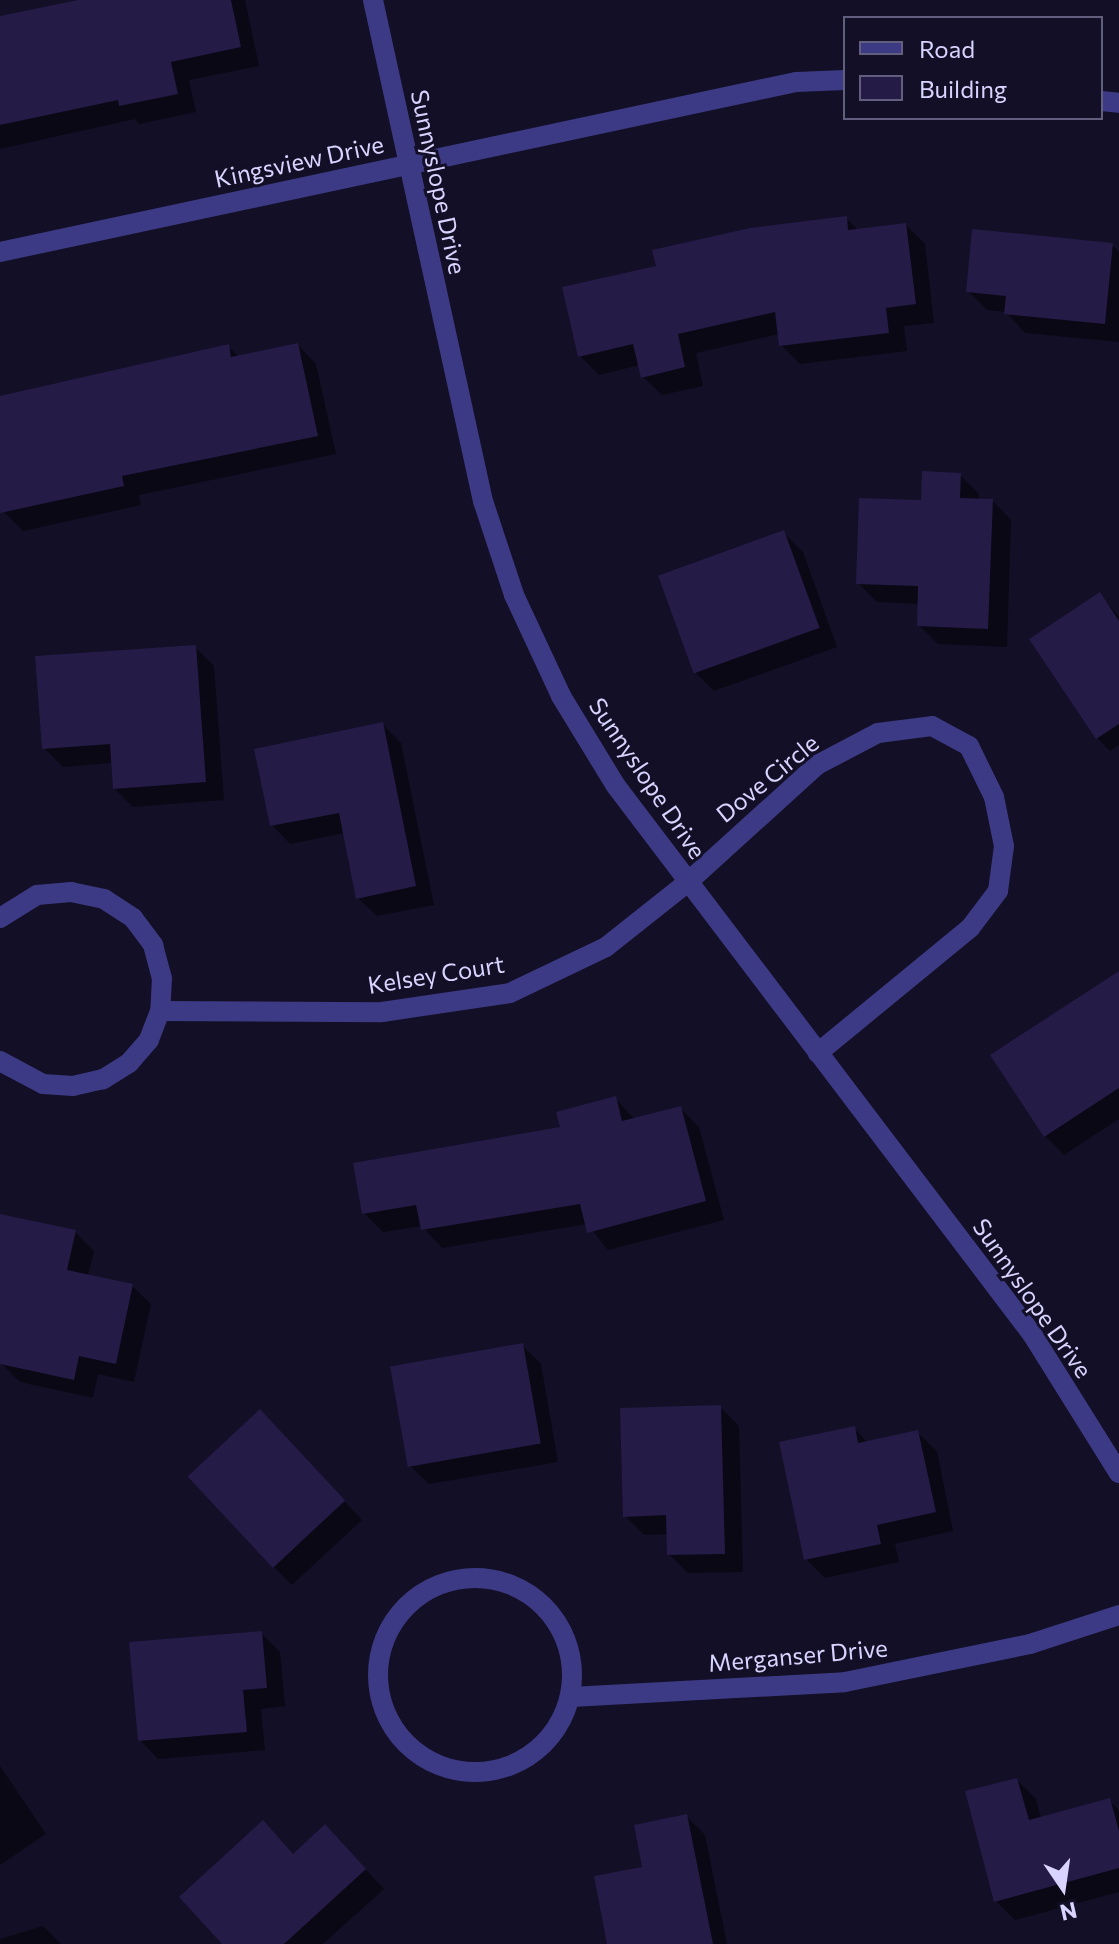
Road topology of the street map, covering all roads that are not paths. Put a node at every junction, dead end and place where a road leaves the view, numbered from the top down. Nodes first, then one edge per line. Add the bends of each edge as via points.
1 (373, 0) edge
2 (843, 80) edge
3 (409, 164) junction
4 (0, 252) edge
5 (688, 882) junction
6 (0, 918) edge
7 (160, 1011) junction
8 (818, 1053) junction
9 (0, 1061) edge
10 (1119, 1473) edge
11 (1119, 1615) edge
12 (571, 1697) junction

1 - 3 street, Sunnyslope Drive
2 - 3 street, Kingsview Drive via 796,82
3 - 4 street, Kingsview Drive
3 - 5 street, Sunnyslope Drive via 483,501 514,595 561,696 616,786
5 - 7 street, Kelsey Court via 606,947 510,993 382,1012
5 - 8 street, Sunnyslope Drive
5 - 8 street, Dove Circle via 817,765 878,733 932,726 969,746 994,797 1004,846 998,891 970,928
6 - 7 street via 37,895 71,892 104,899 133,918 153,945 162,978
7 - 9 street via 149,1040 129,1063 103,1079 73,1086 43,1084
8 - 10 street, Sunnyslope Drive via 1032,1334
11 - 12 street, Merganser Drive via 1030,1644 845,1682
12 - 12 street via 573,1663 563,1631 543,1604 514,1585 481,1578 448,1581 417,1596 394,1621 380,1652 377,1683 385,1712 401,1738 424,1758 452,1770 498,1769 540,1749 559,1726

